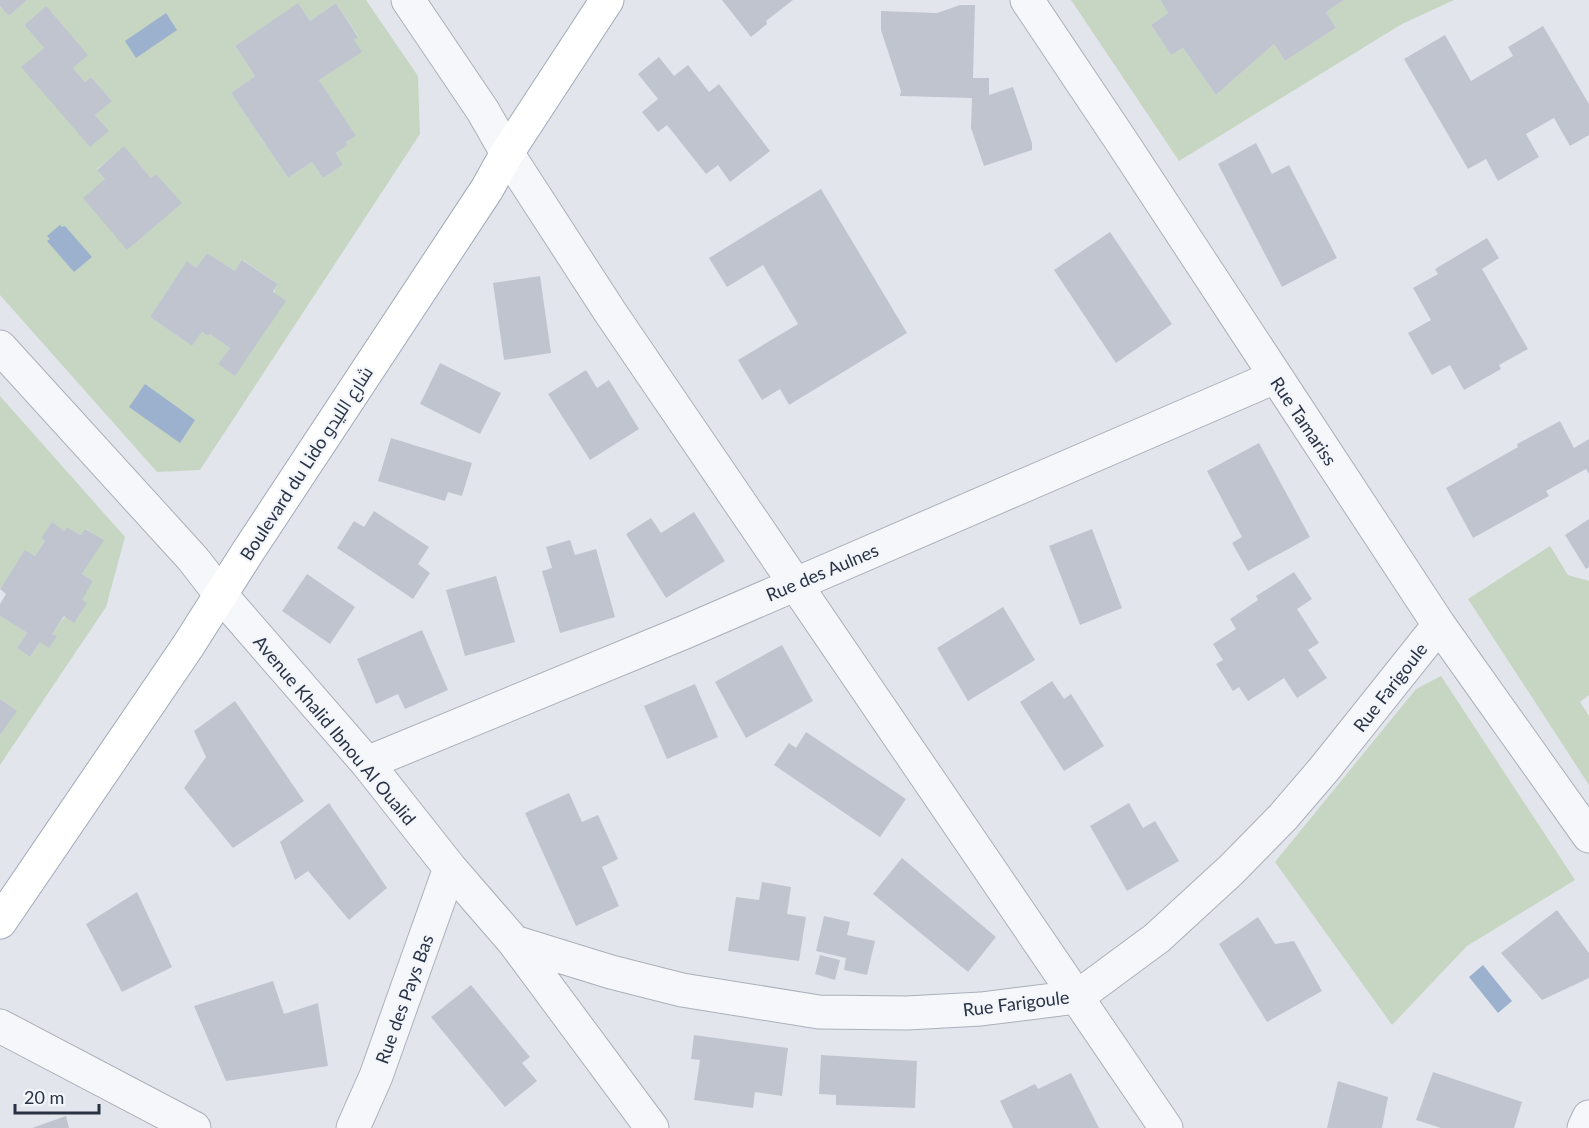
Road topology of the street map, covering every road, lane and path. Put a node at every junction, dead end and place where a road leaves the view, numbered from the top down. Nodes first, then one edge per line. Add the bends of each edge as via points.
1 (408, 0) edge
2 (608, 0) edge
3 (1027, 0) edge
4 (507, 153) junction
5 (0, 347) edge
6 (1275, 377) junction
7 (795, 584) junction
8 (220, 595) junction
9 (1439, 625) junction
10 (368, 763) junction
11 (1589, 836) edge
12 (450, 868) junction
13 (0, 922) edge
14 (514, 942) junction
15 (1077, 997) junction
16 (0, 1026) edge
17 (1589, 1117) edge
18 (194, 1128) edge
19 (353, 1128) edge
20 (652, 1128) edge
21 (1166, 1128) edge
22 (1584, 1128) edge

1 - 4 street
2 - 4 main road, Boulevard du Lido شارع الليدو
3 - 6 street, Rue Tamariss
4 - 7 street
4 - 8 main road, Boulevard du Lido شارع الليدو
5 - 8 street, Avenue Khalid Ibnou Al Oualid via 193,559
6 - 7 street, Rue des Aulnes
6 - 9 street, Rue Tamariss
7 - 10 street, Rue des Aulnes
7 - 15 street
8 - 10 street, Avenue Khalid Ibnou Al Oualid
8 - 13 main road, Boulevard du Lido شارع الليدو
9 - 11 street, Rue Tamariss
9 - 15 street, Rue Farigoule via 1283,817 1157,938
10 - 12 street, Avenue Khalid Ibnou Al Oualid
12 - 14 street, Avenue Khalid Ibnou Al Oualid
12 - 19 street, Rue des Pays Bas via 380,1066
14 - 15 street, Rue Farigoule via 682,990 819,1012 918,1013
14 - 20 street, Avenue Khalid Ibnou Al Oualid
15 - 21 street
16 - 18 street
17 - 22 street

